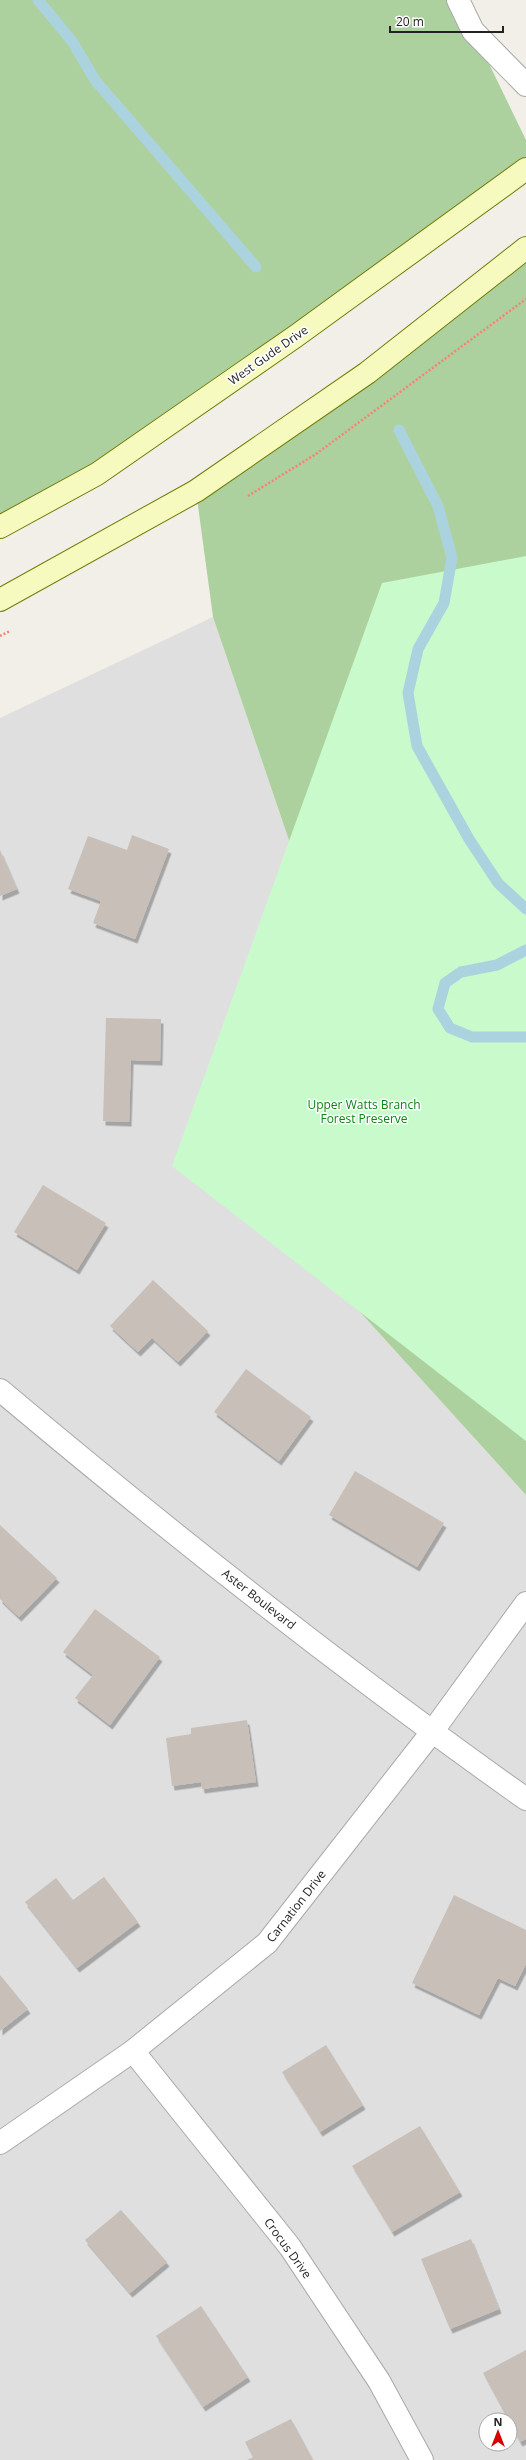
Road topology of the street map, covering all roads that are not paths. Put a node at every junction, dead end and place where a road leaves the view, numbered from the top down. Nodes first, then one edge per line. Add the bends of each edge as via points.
1 (458, 0) edge
2 (526, 85) edge
3 (526, 169) edge
4 (526, 248) edge
5 (0, 527) edge
6 (0, 600) edge
7 (0, 1390) edge
8 (526, 1603) edge
9 (432, 1732) junction
10 (526, 1799) edge
11 (133, 2051) junction
12 (0, 2143) edge
13 (422, 2460) edge

1 - 2 street via 473,31
3 - 5 main road, West Gude Drive via 296,336 97,474
4 - 6 main road via 367,373 196,491
7 - 9 street, Aster Boulevard via 137,1505
8 - 9 street, Carnation Drive
9 - 10 street, Aster Boulevard
9 - 11 street, Carnation Drive via 267,1943
11 - 12 street, Carnation Drive
11 - 13 street, Crocus Drive via 290,2247 379,2381

